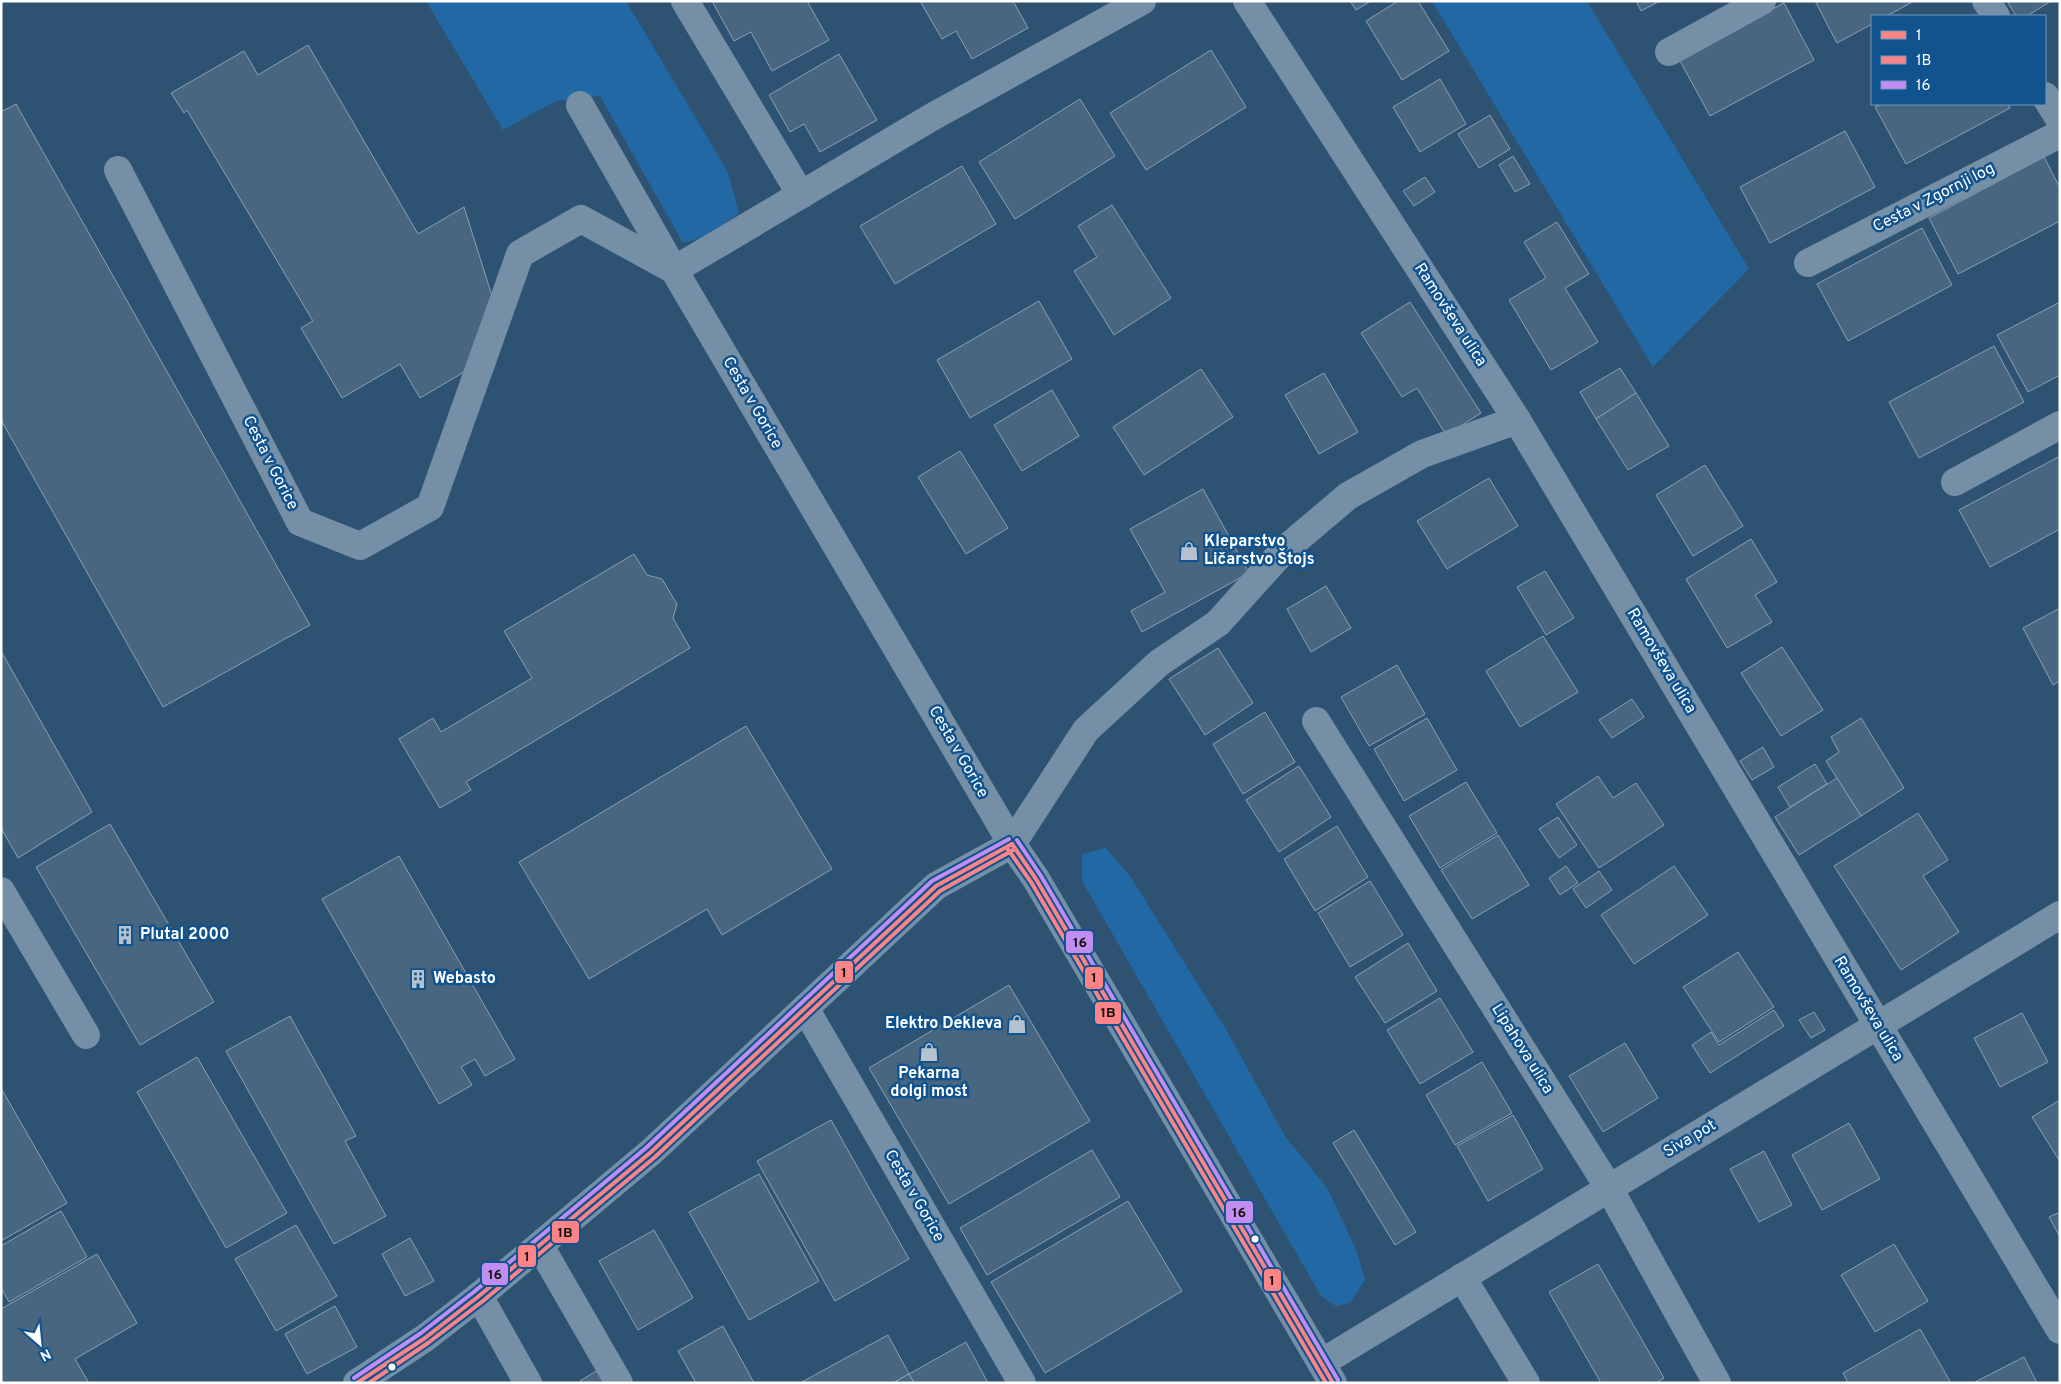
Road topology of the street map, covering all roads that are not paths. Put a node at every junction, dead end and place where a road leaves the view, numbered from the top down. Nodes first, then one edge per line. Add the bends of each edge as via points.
1 (685, 1) edge
2 (1142, 1) edge
3 (1248, 1) edge
4 (1762, 1) edge
5 (1986, 1) edge
6 (1995, 15) edge
7 (1669, 52) dead end
8 (2046, 98) edge
9 (580, 105) dead end
10 (2060, 120) edge
11 (2060, 134) edge
12 (118, 170) dead end
13 (802, 195) junction
14 (1808, 263) dead end
15 (674, 270) junction
16 (1517, 420) junction
17 (2060, 425) edge
18 (1955, 482) dead end
19 (1316, 721) dead end
20 (1012, 844) junction
21 (1, 891) edge
22 (2060, 915) edge
23 (805, 1008) junction
24 (1877, 1026) junction
25 (86, 1035) dead end
26 (1609, 1188) junction
27 (540, 1246) junction
28 (1462, 1277) junction
29 (479, 1296) junction
30 (2060, 1330) edge
31 (1327, 1373) edge
32 (357, 1383) edge
33 (528, 1383) edge
34 (619, 1383) edge
35 (1022, 1383) edge
36 (1526, 1383) edge
37 (1717, 1383) edge

1 - 13 street
2 - 13 street via 932,117
3 - 16 street, Ramovševa ulica
4 - 7 street
5 - 6 street
8 - 10 street
9 - 15 street
11 - 14 street, Cesta v Zgornji log
12 - 15 street, Cesta v Gorice via 300,522 360,546 430,506 520,254 581,219
13 - 15 street
15 - 20 street, Cesta v Gorice
16 - 20 street via 1422,454 1348,496 1283,551 1218,623 1159,663 1086,730
16 - 24 street, Ramovševa ulica
17 - 18 street
19 - 26 street, Lipahova ulica
20 - 23 street via 936,886
20 - 31 street, Cesta v Gorice via 1036,879
21 - 25 street
22 - 24 street, Siva pot
23 - 27 street via 650,1152
23 - 35 street, Cesta v Gorice
24 - 26 street, Siva pot
24 - 30 street, Ramovševa ulica
26 - 28 street, Siva pot
26 - 37 street, Lipahova ulica
27 - 29 street
27 - 34 street
28 - 31 street, Siva pot
28 - 36 street
29 - 32 street via 425,1338
29 - 33 street

